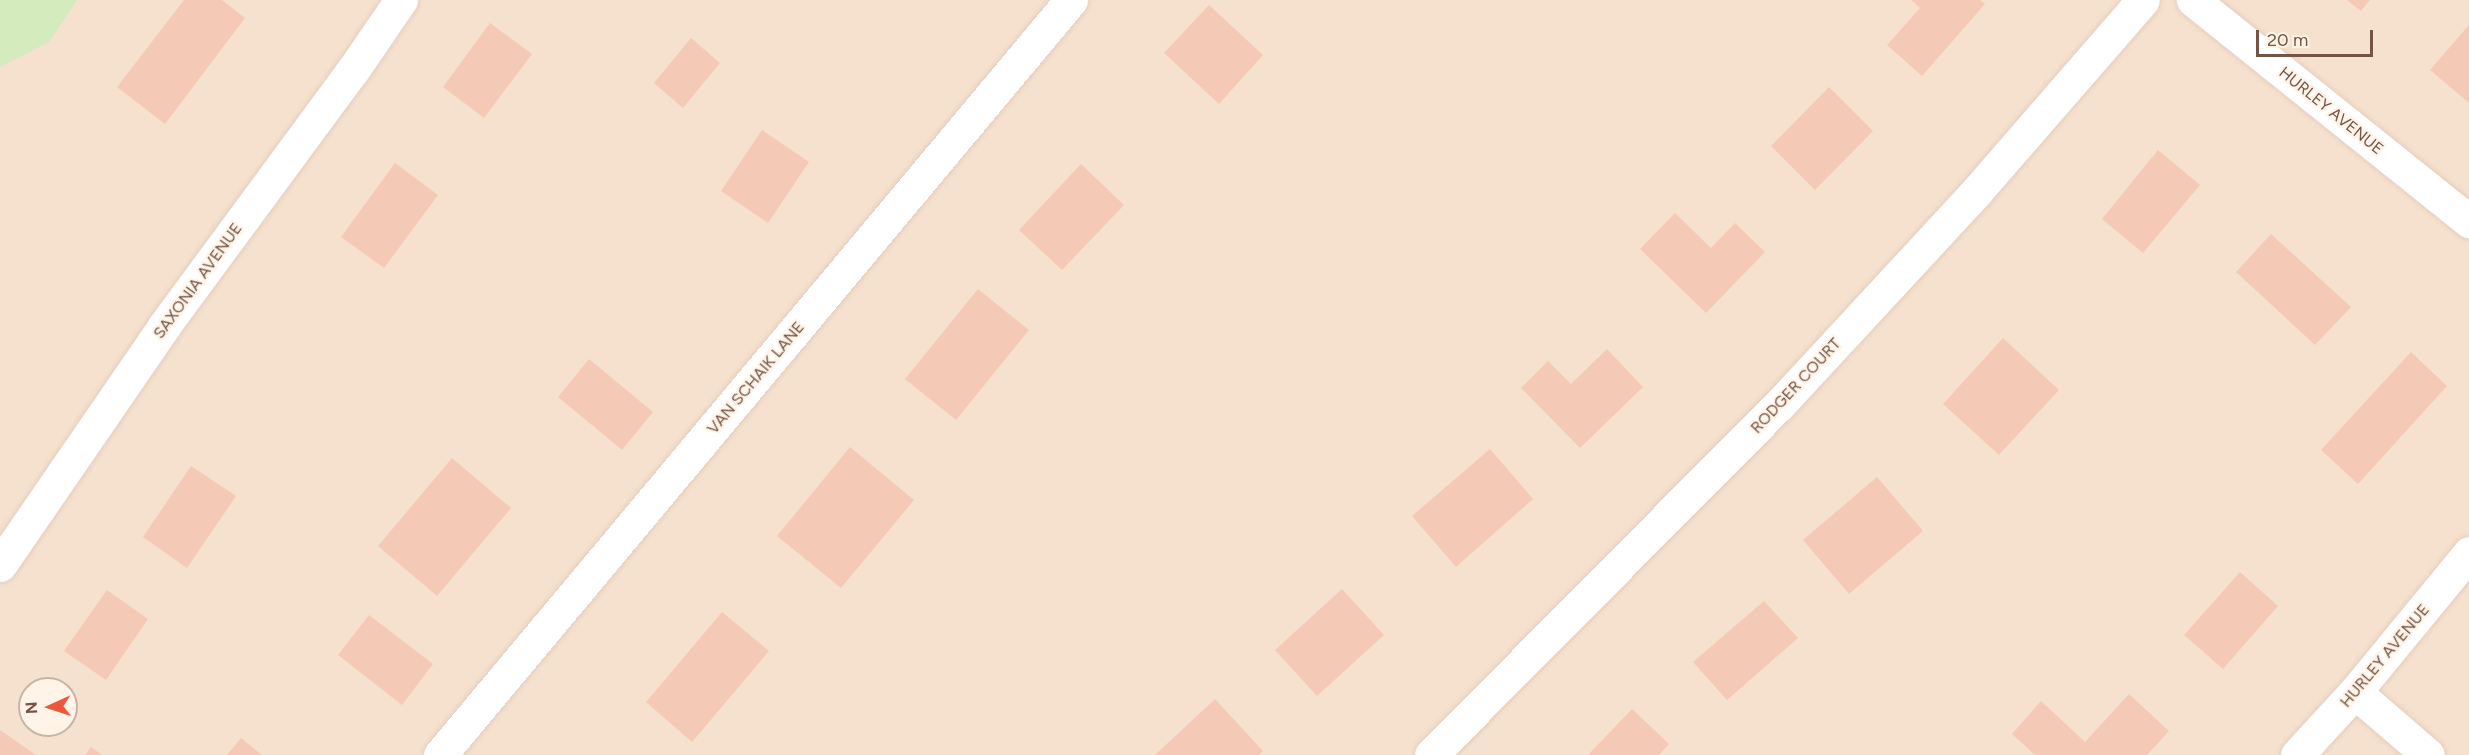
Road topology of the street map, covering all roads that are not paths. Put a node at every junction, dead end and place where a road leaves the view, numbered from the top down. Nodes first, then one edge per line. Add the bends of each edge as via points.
1 (401, 0) edge
2 (1071, 0) edge
3 (2143, 0) edge
4 (2193, 0) edge
5 (2469, 221) edge
6 (2469, 553) edge
7 (0, 565) edge
8 (2355, 692) junction
9 (440, 755) edge
10 (1431, 755) edge
11 (2297, 755) edge
12 (2428, 755) edge

1 - 7 street, SAXONIA AVENUE via 164,326
2 - 9 street, VAN SCHAIK LANE
3 - 10 street, RODGER COURT via 1976,192 1778,406
4 - 5 street, HURLEY AVENUE
6 - 8 street, HURLEY AVENUE
8 - 11 street, HURLEY AVENUE
8 - 12 street

